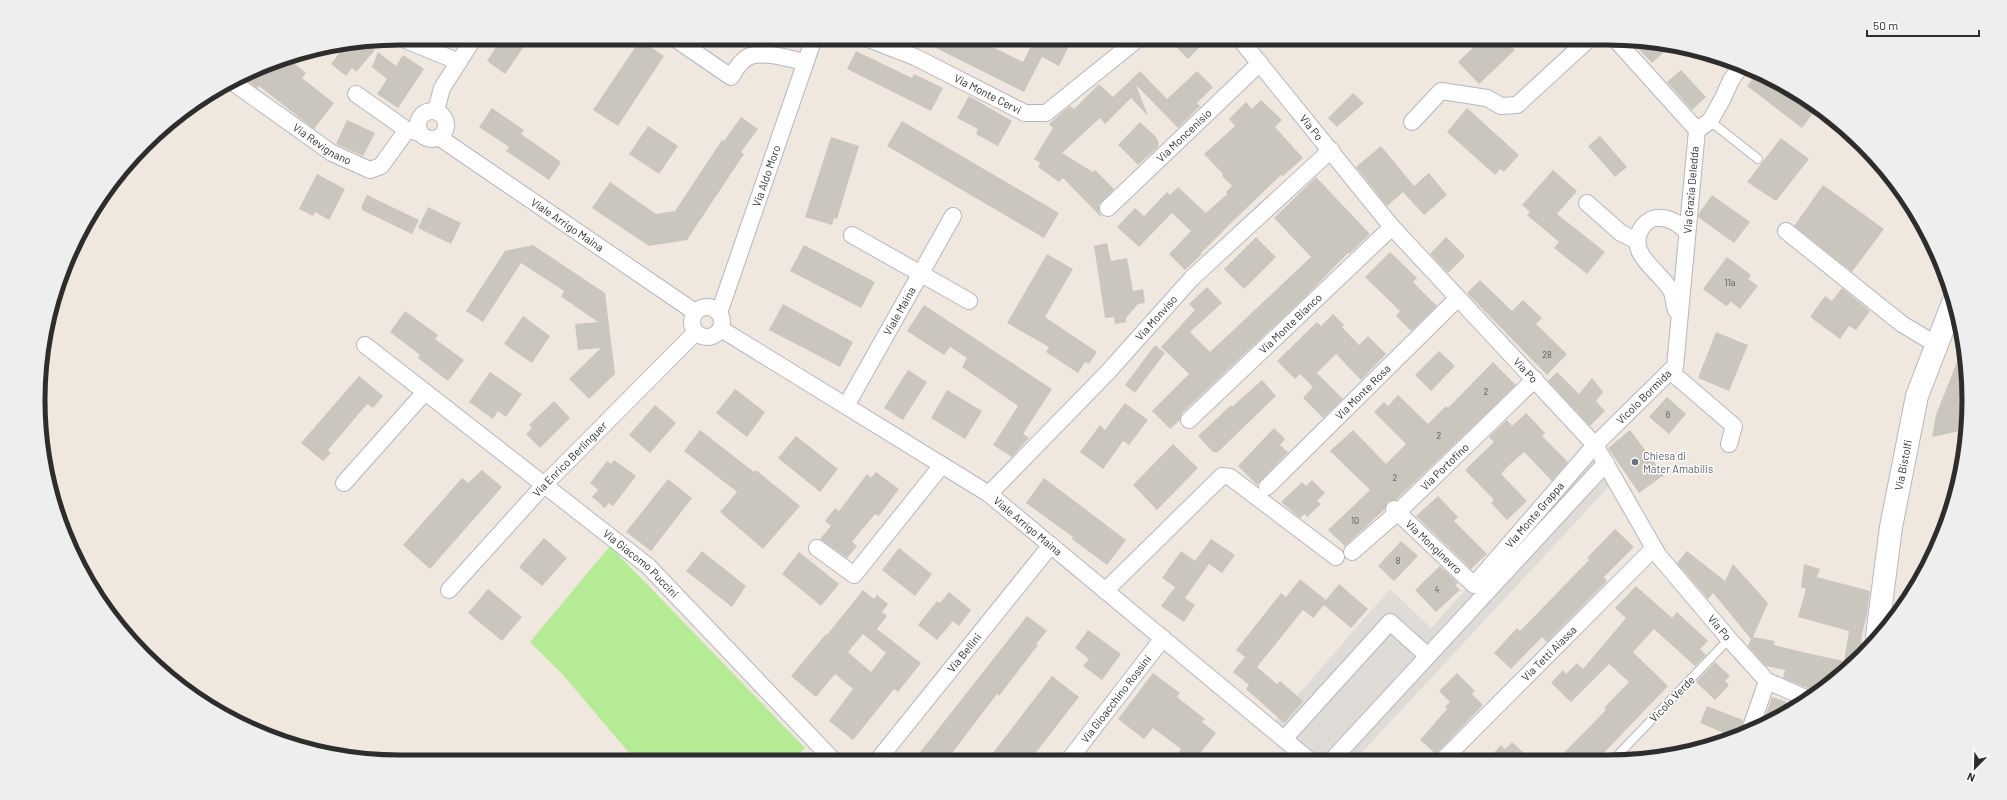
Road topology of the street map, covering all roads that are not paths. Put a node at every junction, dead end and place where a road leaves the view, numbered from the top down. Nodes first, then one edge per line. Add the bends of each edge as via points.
1 (418, 45) edge
2 (470, 45) edge
3 (684, 45) edge
4 (812, 45) edge
5 (884, 45) edge
6 (1130, 45) edge
7 (1245, 45) edge
8 (1582, 45) edge
9 (1622, 46) edge
10 (459, 62) junction
11 (806, 62) junction
12 (1260, 63) junction
13 (1738, 70) edge
14 (237, 85) edge
15 (356, 94) dead end
16 (436, 111) junction
17 (1412, 122) dead end
18 (1704, 125) junction
19 (413, 132) junction
20 (440, 138) junction
21 (1331, 150) junction
22 (1758, 159) dead end
23 (1587, 202) dead end
24 (1108, 208) dead end
25 (953, 216) dead end
26 (1392, 227) junction
27 (1786, 231) dead end
28 (1687, 232) junction
29 (852, 235) dead end
30 (1637, 241) junction
31 (920, 272) junction
32 (1458, 298) junction
33 (969, 301) dead end
34 (1950, 309) edge
35 (695, 312) junction
36 (719, 313) junction
37 (1679, 321) junction
38 (721, 329) junction
39 (695, 333) junction
40 (365, 345) dead end
41 (1936, 345) junction
42 (1670, 371) junction
43 (1535, 379) junction
44 (425, 392) junction
45 (846, 406) junction
46 (1188, 420) dead end
47 (1729, 444) dead end
48 (1596, 445) junction
49 (1606, 463) junction
50 (942, 465) junction
51 (344, 483) dead end
52 (544, 485) junction
53 (1268, 486) dead end
54 (989, 494) junction
55 (1396, 510) junction
56 (1051, 545) junction
57 (817, 548) dead end
58 (1656, 551) junction
59 (1352, 552) dead end
60 (1336, 557) dead end
61 (1474, 586) joint
62 (449, 590) dead end
63 (1105, 590) junction
64 (1879, 628) edge
65 (1163, 638) junction
66 (1729, 639) junction
67 (1428, 656) junction
68 (1767, 681) junction
69 (1802, 696) edge
70 (1752, 724) edge
71 (1284, 739) junction
72 (828, 755) edge
73 (882, 755) edge
74 (1074, 755) edge
75 (1303, 755) edge
76 (1337, 755) edge
77 (1448, 755) edge
78 (1618, 755) edge

1 - 10 street
2 - 10 street
3 - 11 street via 731,77 749,56 771,55
4 - 11 street, Via Aldo Moro
5 - 6 street, Via Monte Cervi via 915,57 1025,113 1036,114 1046,113
7 - 12 street, Via Po
8 - 17 street via 1517,105 1501,106 1487,98 1441,91
9 - 18 street
10 - 16 street via 442,88
11 - 36 street, Via Aldo Moro
12 - 21 street, Via Po
12 - 24 street, Via Moncenisio
13 - 18 street
14 - 19 street, Via Revignano via 332,153 370,170 381,166
15 - 19 street
16 - 19 street, Via Revignano via 424,113
16 - 20 street via 445,118 446,123 446,129
18 - 22 lane
18 - 28 street, Via Grazia Deledda
19 - 20 street via 429,140
20 - 35 street, Viale Arrigo Maina
21 - 26 street, Via Po
21 - 54 street, Via Monviso via 1192,278 1108,374
23 - 30 street via 1620,233
25 - 31 street, Viale Maina
26 - 32 street, Via Po
26 - 46 street, Via Monte Bianco
27 - 41 street via 1902,324
28 - 30 street via 1674,222 1660,217 1646,221
28 - 37 street, Via Grazia Deledda
29 - 31 street
30 - 37 street via 1642,258 1663,278 1673,294
31 - 33 street
31 - 45 street, Viale Maina
32 - 43 street, Via Po
32 - 53 street, Via Monte Rosa
34 - 41 street, Via Bistolfi
35 - 36 street via 710,307
35 - 39 street via 691,320
36 - 38 street
37 - 42 street, Via Grazia Deledda via 1674,367
38 - 39 street via 709,338
38 - 45 street, Viale Arrigo Maina
39 - 52 street, Via Enrico Berlinguer
40 - 44 street, Via Giacomo Puccini
41 - 64 street, Via Bistolfi via 1917,396 1891,527
42 - 47 street, Vicolo Bormida via 1734,426
42 - 48 street, Vicolo Bormida
43 - 48 street, Via Po
43 - 55 street, Via Portofino
44 - 51 street
44 - 52 street, Via Giacomo Puccini
45 - 50 street, Viale Arrigo Maina
48 - 49 street, Via Po
48 - 61 street, Via Monte Grappa
49 - 58 street, Via Po
49 - 67 street
50 - 54 street, Viale Arrigo Maina
50 - 57 street via 854,575
52 - 62 street, Via Enrico Berlinguer
52 - 72 street, Via Giacomo Puccini via 648,566
54 - 56 street, Viale Arrigo Maina
55 - 59 street, Via Portofino
55 - 61 street, Via Monginevro
56 - 63 street, Viale Arrigo Maina
56 - 73 street, Via Bellini
58 - 66 street, Via Po
58 - 77 street, Via Tetti Aiassa
60 - 63 street via 1230,477 1222,476
63 - 65 street, Viale Arrigo Maina
65 - 71 street, Viale Arrigo Maina
65 - 74 street, Via Gioacchino Rossini
66 - 68 street, Via Po
66 - 78 lane, Vicolo Verde
67 - 71 street via 1390,622
67 - 76 street
68 - 69 street, Via Po
68 - 70 street
71 - 75 street, Viale Arrigo Maina

